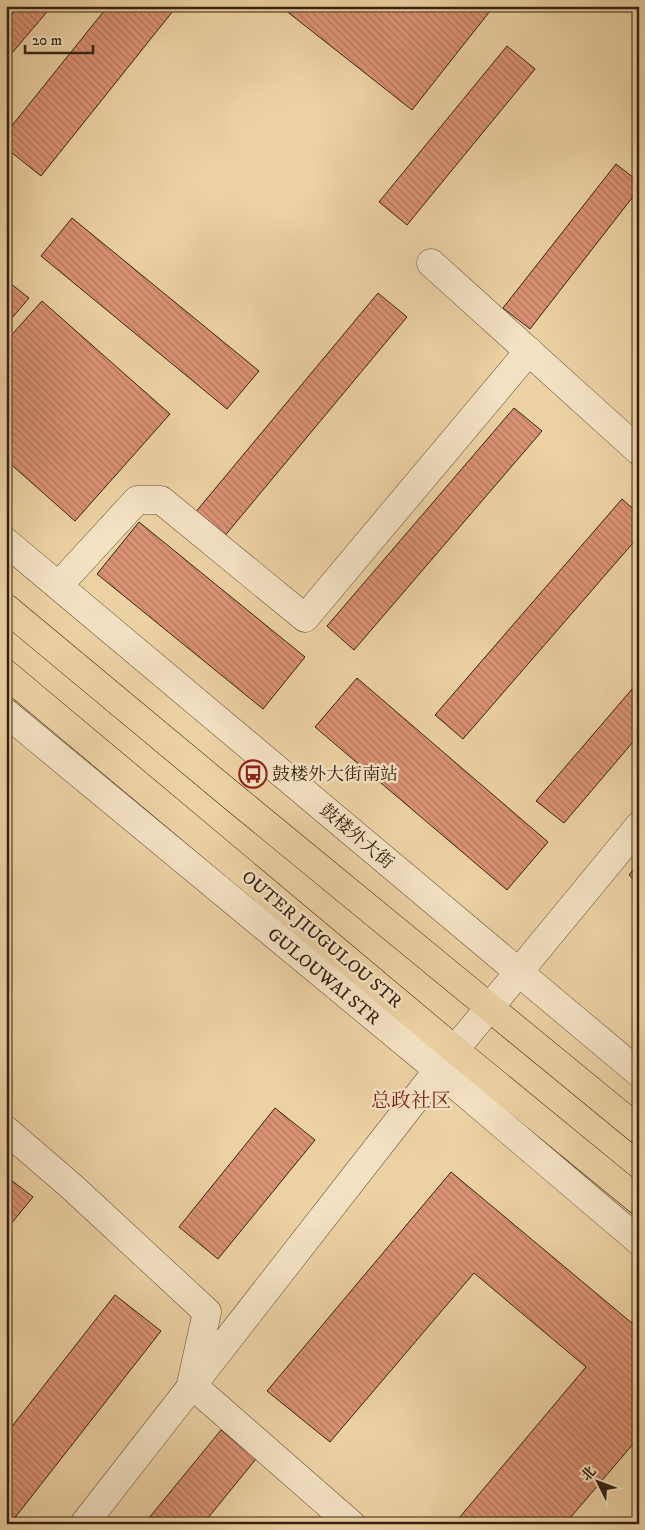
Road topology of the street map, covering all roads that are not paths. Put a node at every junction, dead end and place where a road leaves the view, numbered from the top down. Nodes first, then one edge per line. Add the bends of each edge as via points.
1 (432, 263) dead end
2 (529, 352) junction
3 (639, 451) edge
4 (6, 542) edge
5 (59, 585) junction
6 (6, 608) edge
7 (6, 674) edge
8 (6, 713) edge
9 (639, 826) edge
10 (518, 972) junction
11 (490, 1006) junction
12 (446, 1060) junction
13 (639, 1073) edge
14 (6, 1130) edge
15 (639, 1130) edge
16 (639, 1201) edge
17 (639, 1241) edge
18 (192, 1384) junction
19 (84, 1524) edge
20 (351, 1524) edge

1 - 2 street
2 - 3 street
2 - 5 street via 305,618 161,500 136,500
4 - 5 street, 鼓楼外大街
5 - 10 street, 鼓楼外大街
6 - 11 main road
7 - 12 main road, OUTER JIUGULOU STR
8 - 12 street, GULOUWAI STR
9 - 10 street
10 - 11 street
10 - 13 street, 鼓楼外大街
11 - 12 street
11 - 15 main road
12 - 16 main road, OUTER JIUGULOU STR
12 - 17 street, GULOUWAI STR
12 - 18 street
14 - 18 street via 207,1312
18 - 19 street
18 - 20 street

